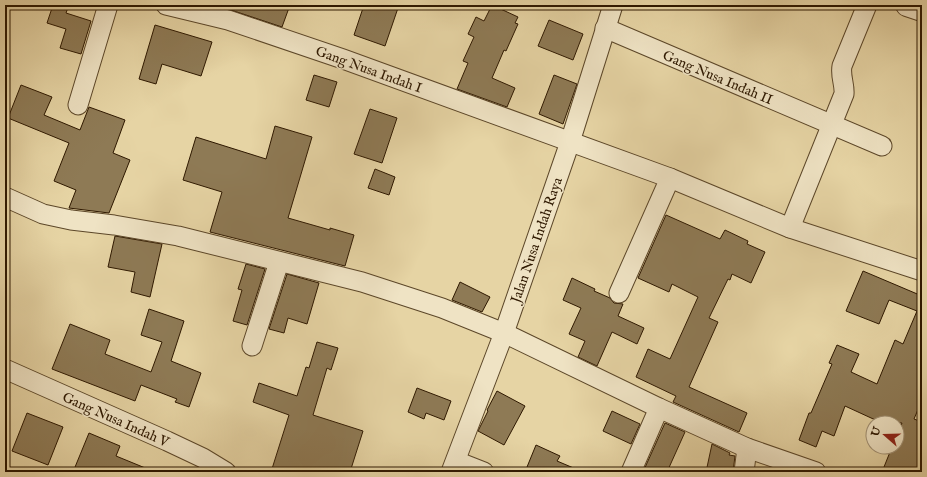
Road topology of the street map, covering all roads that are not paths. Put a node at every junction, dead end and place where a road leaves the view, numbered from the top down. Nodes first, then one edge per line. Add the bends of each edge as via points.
1 (108, 5) edge
2 (166, 5) edge
3 (613, 5) edge
4 (867, 5) edge
5 (907, 5) edge
6 (922, 10) edge
7 (605, 28) junction
8 (78, 105) dead end
9 (831, 125) junction
10 (570, 142) junction
11 (882, 146) dead end
12 (670, 178) junction
13 (5, 197) edge
14 (790, 228) junction
15 (279, 262) junction
16 (922, 271) edge
17 (619, 293) dead end
18 (504, 333) junction
19 (252, 346) dead end
20 (5, 369) edge
21 (659, 408) junction
22 (747, 448) junction
23 (200, 465) edge
24 (454, 466) edge
25 (226, 472) edge
26 (484, 472) edge
27 (630, 472) edge
28 (744, 472) edge
29 (816, 472) edge

1 - 8 street
2 - 10 street, Gang Nusa Indah I via 228,20 293,42
3 - 7 street, Jalan Nusa Indah Raya
4 - 9 street via 842,66 844,94
5 - 6 street
7 - 9 street, Gang Nusa Indah II
7 - 10 street, Jalan Nusa Indah Raya
9 - 11 street, Gang Nusa Indah II
9 - 14 street
10 - 12 street, Gang Nusa Indah I
10 - 18 street, Jalan Nusa Indah Raya
12 - 14 street, Gang Nusa Indah I
12 - 17 street
13 - 15 street via 43,214 178,236
14 - 16 street, Gang Nusa Indah I
15 - 18 street via 369,285 442,308
15 - 19 street
18 - 21 street
18 - 24 street, Jalan Nusa Indah Raya
20 - 23 street, Gang Nusa Indah V
21 - 22 street
21 - 27 street
22 - 28 street
22 - 29 street
23 - 25 street, Gang Nusa Indah V
24 - 26 street

